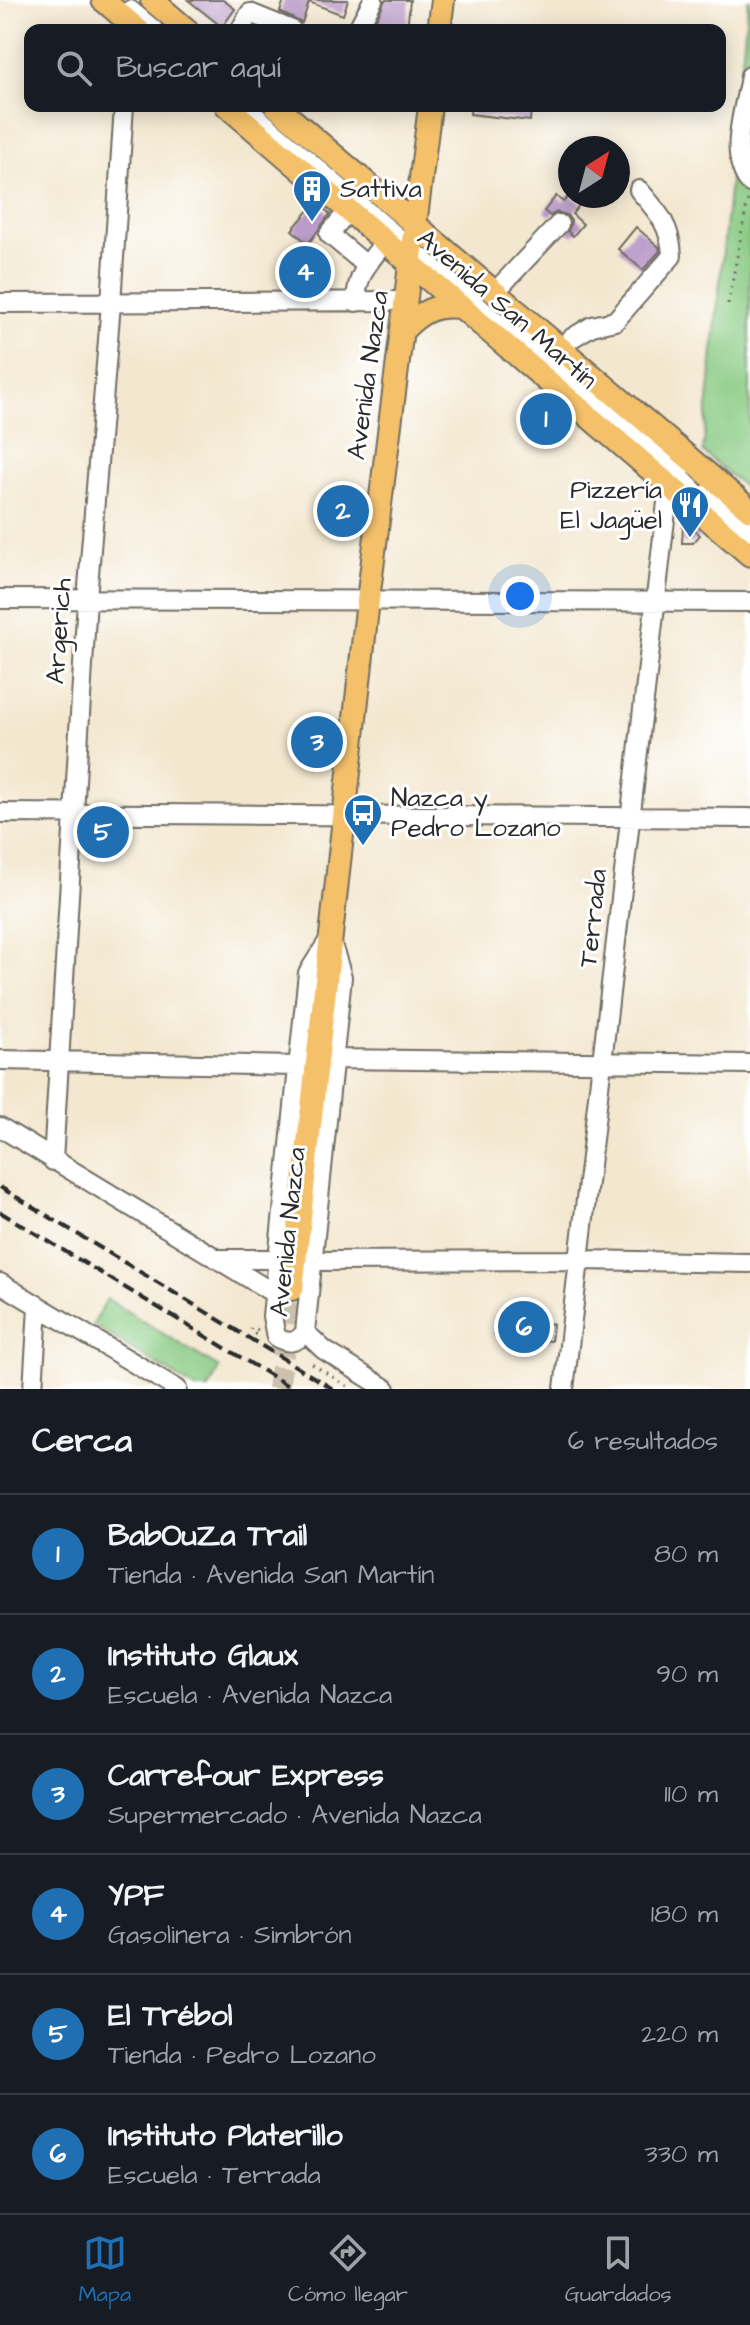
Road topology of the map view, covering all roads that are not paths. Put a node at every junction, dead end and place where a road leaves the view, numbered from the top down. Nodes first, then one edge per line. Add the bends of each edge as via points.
1 (103, 0) edge
2 (119, 0) edge
3 (132, 0) edge
4 (152, 0) edge
5 (373, 0) edge
6 (443, 0) edge
7 (128, 24) edge
8 (147, 24) edge
9 (158, 24) edge
10 (180, 24) edge
11 (244, 24) edge
12 (277, 24) edge
13 (360, 24) edge
14 (440, 24) edge
15 (750, 76) edge
16 (124, 112) edge
17 (234, 112) edge
18 (251, 112) edge
19 (264, 112) edge
20 (282, 112) edge
21 (429, 112) edge
22 (750, 185) edge
23 (639, 190) dead end
24 (349, 210) junction
25 (559, 224) dead end
26 (386, 241) junction
27 (413, 244) junction
28 (366, 265) junction
29 (495, 292) junction
30 (406, 301) junction
31 (356, 302) junction
32 (0, 303) edge
33 (111, 303) junction
34 (464, 308) junction
35 (402, 331) junction
36 (560, 349) junction
37 (680, 472) junction
38 (750, 510) edge
39 (750, 531) edge
40 (750, 541) edge
41 (750, 555) edge
42 (0, 599) edge
43 (87, 599) junction
44 (368, 600) junction
45 (656, 600) junction
46 (750, 602) edge
47 (0, 813) edge
48 (74, 814) junction
49 (344, 816) junction
50 (630, 818) junction
51 (750, 818) edge
52 (330, 938) junction
53 (334, 1059) junction
54 (0, 1060) edge
55 (59, 1062) junction
56 (604, 1062) junction
57 (750, 1064) edge
58 (297, 1066) junction
59 (0, 1127) edge
60 (53, 1161) junction
61 (216, 1259) junction
62 (279, 1259) junction
63 (581, 1260) junction
64 (314, 1261) junction
65 (750, 1263) edge
66 (0, 1283) edge
67 (284, 1292) junction
68 (38, 1307) junction
69 (305, 1332) junction
70 (33, 1389) edge
71 (177, 1389) edge
72 (386, 1389) edge
73 (564, 1389) edge

1 - 7 main road
2 - 8 street
3 - 9 street
4 - 10 main road
5 - 13 street
6 - 14 main road
11 - 12 street via 250,13
15 - 22 street via 737,156
16 - 33 street, Argerich
17 - 24 main road, Avenida San Martín
18 - 27 street
19 - 27 street via 369,197
20 - 27 main road, Avenida San Martín
21 - 27 main road, Avenida Nazca
23 - 36 street via 672,237 672,256 615,321 592,326
24 - 26 main road, Avenida San Martín
24 - 28 street via 329,234
25 - 29 street
26 - 27 main road, Avenida San Martín
26 - 28 street
27 - 29 main road, Avenida San Martín
27 - 30 main road, Avenida Nazca
27 - 34 main road, Avenida San Martín
27 - 37 street via 507,331
28 - 31 street via 356,285
29 - 36 main road, Avenida San Martín
30 - 31 street
30 - 35 main road, Avenida Nazca
31 - 33 street
32 - 33 street
33 - 43 street, Argerich
34 - 35 main road via 428,309
34 - 37 main road, Avenida San Martín
35 - 44 main road, Avenida Nazca
36 - 37 main road, Avenida San Martín
37 - 38 main road, Avenida San Martín
37 - 39 street
37 - 40 street via 700,499
37 - 41 main road, Avenida San Martín
37 - 45 street, Terrada
42 - 43 street
43 - 44 street
43 - 48 street, Argerich
44 - 45 street
44 - 49 main road, Avenida Nazca
45 - 46 street
45 - 50 street, Terrada
47 - 48 street
48 - 49 street
48 - 55 street, Argerich
49 - 50 street
49 - 52 main road, Avenida Nazca
50 - 51 street
50 - 56 street, Terrada
52 - 53 street, Avenida Nazca via 342,977
52 - 58 street, Avenida Nazca via 308,973
52 - 67 main road, Avenida Nazca
53 - 56 street
53 - 64 street, Avenida Nazca
54 - 55 street
55 - 58 street
55 - 60 street, Argerich
56 - 57 street
56 - 63 street, Terrada
58 - 62 street, Avenida Nazca
59 - 60 street
60 - 61 street
61 - 62 street
61 - 67 street
62 - 67 street, Avenida Nazca
63 - 64 street
63 - 65 street
63 - 73 street, Terrada
64 - 69 street, Avenida Nazca
66 - 68 street
67 - 69 street, Avenida Nazca via 272,1327 276,1337 294,1342
68 - 70 street
68 - 71 street
69 - 72 street

